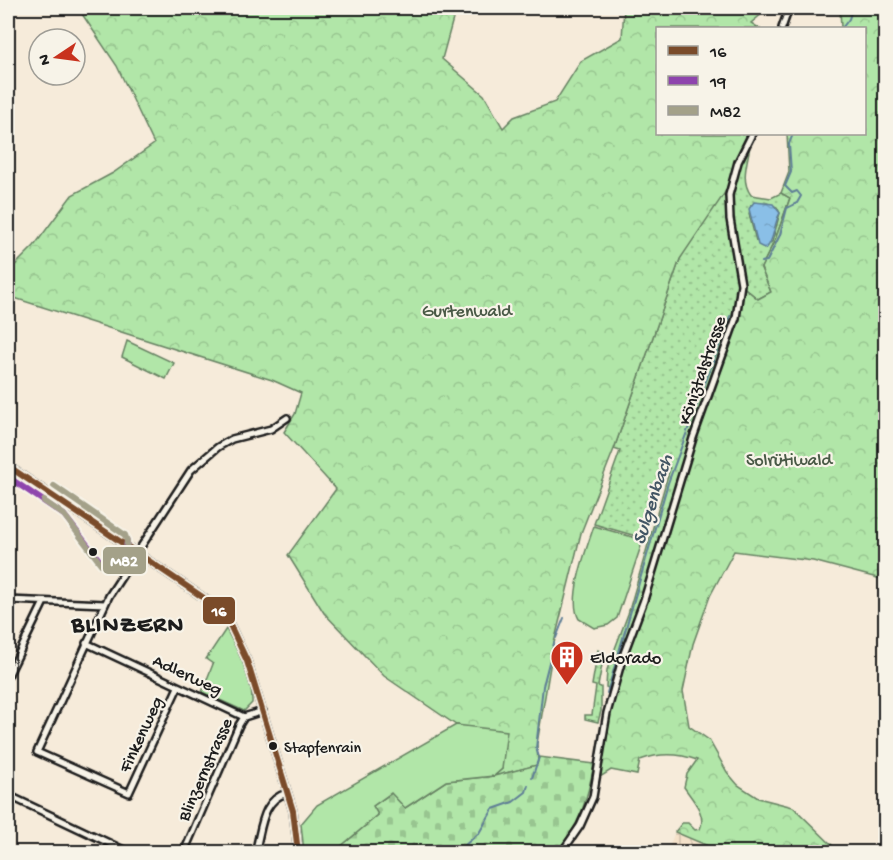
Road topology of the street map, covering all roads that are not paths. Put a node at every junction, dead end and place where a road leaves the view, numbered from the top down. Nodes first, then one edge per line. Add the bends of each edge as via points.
1 (789, 8) edge
2 (782, 27) edge
3 (752, 135) edge
4 (287, 418) dead end
5 (8, 466) edge
6 (135, 552) junction
7 (8, 600) edge
8 (44, 602) junction
9 (105, 604) junction
10 (86, 643) junction
11 (8, 676) edge
12 (178, 687) junction
13 (262, 711) junction
14 (244, 717) junction
15 (287, 793) junction
16 (12, 797) dead end
17 (128, 852) edge
18 (184, 852) edge
19 (255, 852) edge
20 (298, 852) edge
21 (562, 852) edge

1 - 2 street
3 - 21 street, Köniztalstrasse via 738,162 729,195 741,284 736,318 696,428 623,656 607,713 593,797
4 - 6 street via 271,429 232,439 200,461
5 - 6 street
6 - 9 street
6 - 13 street via 224,616 242,646
7 - 8 street
8 - 9 street
8 - 11 street
9 - 10 street
10 - 12 street, Adlerweg
10 - 12 street, Finkenweg via 37,752 129,793
12 - 14 street, Adlerweg
13 - 14 street, Blinzernstrasse
13 - 15 street
14 - 18 street, Blinzernstrasse
15 - 19 street via 270,802
15 - 20 street via 296,824
16 - 17 street

